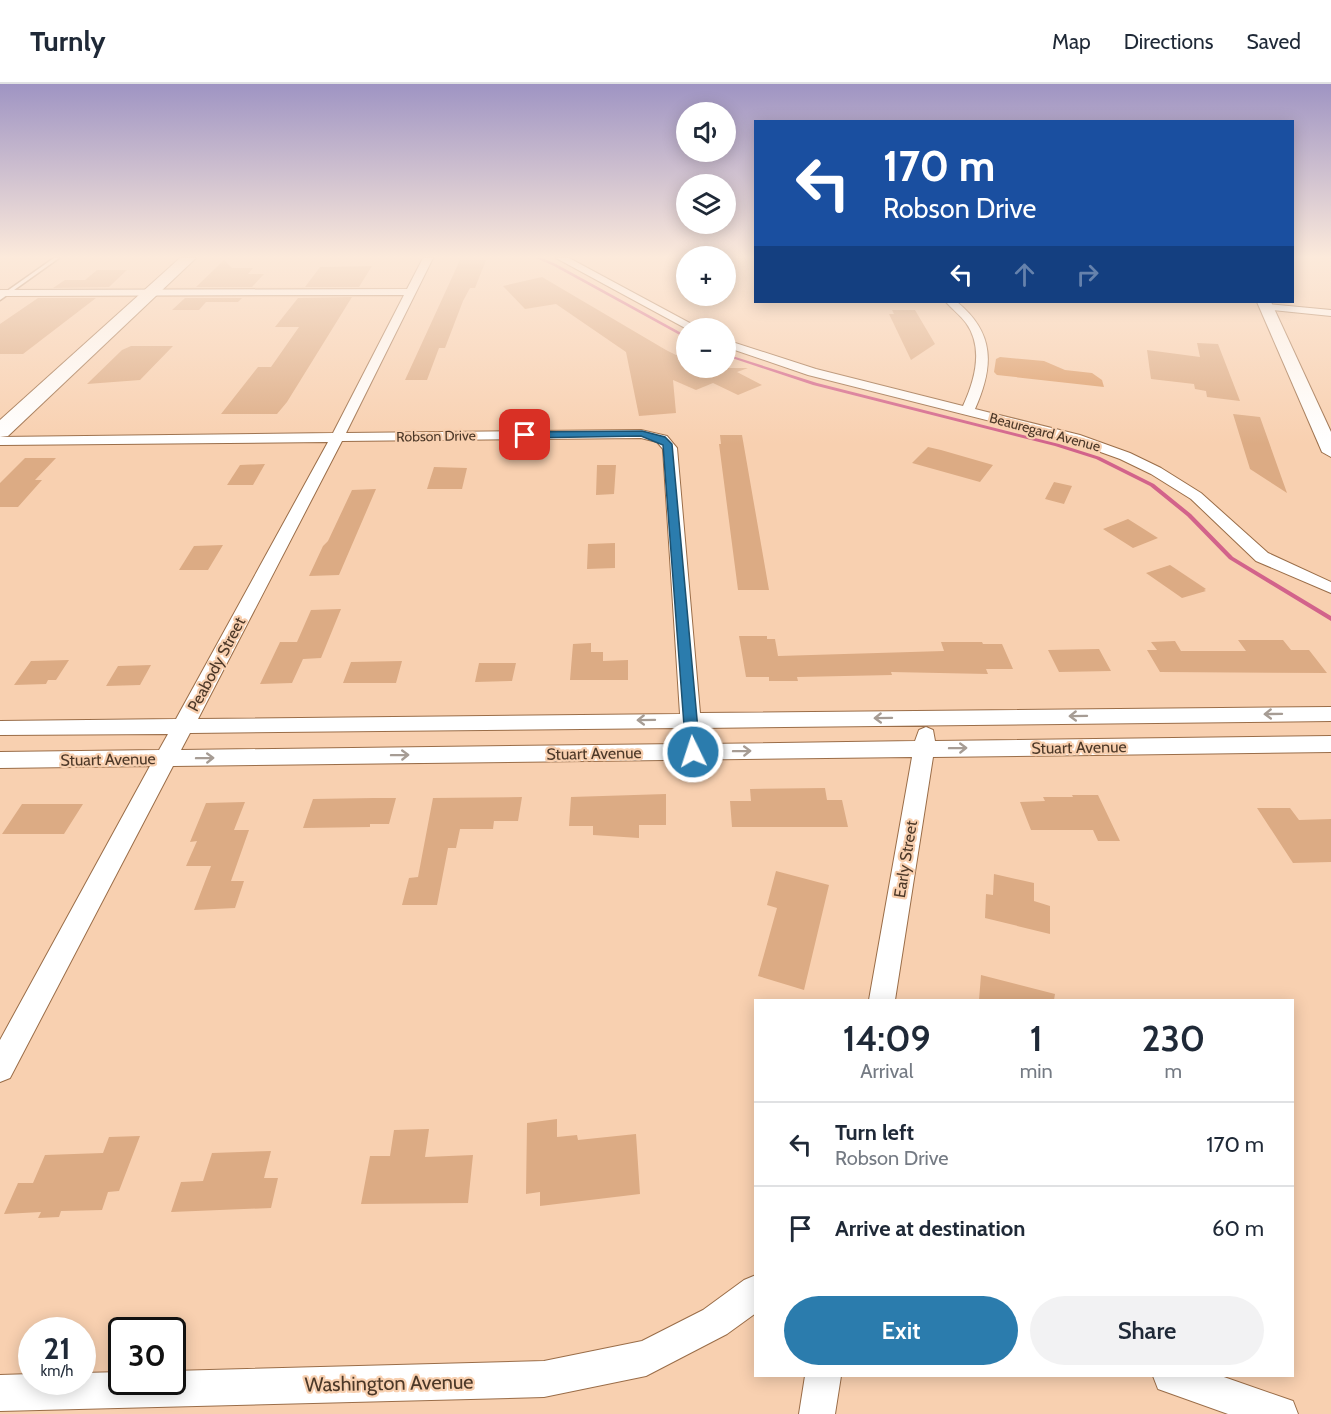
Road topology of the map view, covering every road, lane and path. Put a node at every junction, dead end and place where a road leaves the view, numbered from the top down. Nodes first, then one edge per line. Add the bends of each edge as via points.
1 (111, 320) edge
2 (116, 320) edge
3 (397, 320) edge
4 (971, 320) edge
5 (1273, 320) edge
6 (736, 346) edge
7 (967, 411) junction
8 (0, 412) edge
9 (0, 431) edge
10 (337, 438) junction
11 (0, 441) edge
12 (1331, 452) edge
13 (1331, 588) edge
14 (1331, 714) edge
15 (929, 717) junction
16 (691, 720) junction
17 (183, 726) junction
18 (0, 728) edge
19 (1331, 744) edge
20 (923, 748) junction
21 (693, 752) junction
22 (166, 758) junction
23 (0, 760) edge
24 (882, 999) edge
25 (0, 1068) edge
26 (754, 1293) edge
27 (823, 1377) edge
28 (1174, 1377) edge
29 (0, 1393) edge
30 (817, 1414) edge
31 (1280, 1414) edge

1 - 8 main road
2 - 9 main road
3 - 10 street, Peabody Street
4 - 7 street via 983,349 978,383
5 - 12 street
6 - 7 street, Beauregard Avenue via 812,372
7 - 13 street, Beauregard Avenue via 1075,438 1149,468 1196,496 1262,557
10 - 11 street, Robson Drive
10 - 16 street, Robson Drive via 642,434 662,439 670,448
10 - 17 street, Peabody Street
14 -> 15 street, Stuart Avenue
15 -> 16 street, Stuart Avenue
15 - 20 street, Early Street
16 -> 17 street, Stuart Avenue
16 - 21 street, Robson Drive
17 - 18 street, Stuart Avenue
17 - 22 street, Peabody Street
20 -> 19 street, Stuart Avenue
21 -> 20 street, Stuart Avenue
20 - 24 street, Early Street
22 -> 21 street, Stuart Avenue
22 - 23 street, Stuart Avenue
22 - 25 street, Peabody Street
26 - 29 street, Washington Avenue via 715,1322 646,1358 543,1379
27 - 30 street
28 - 31 street

